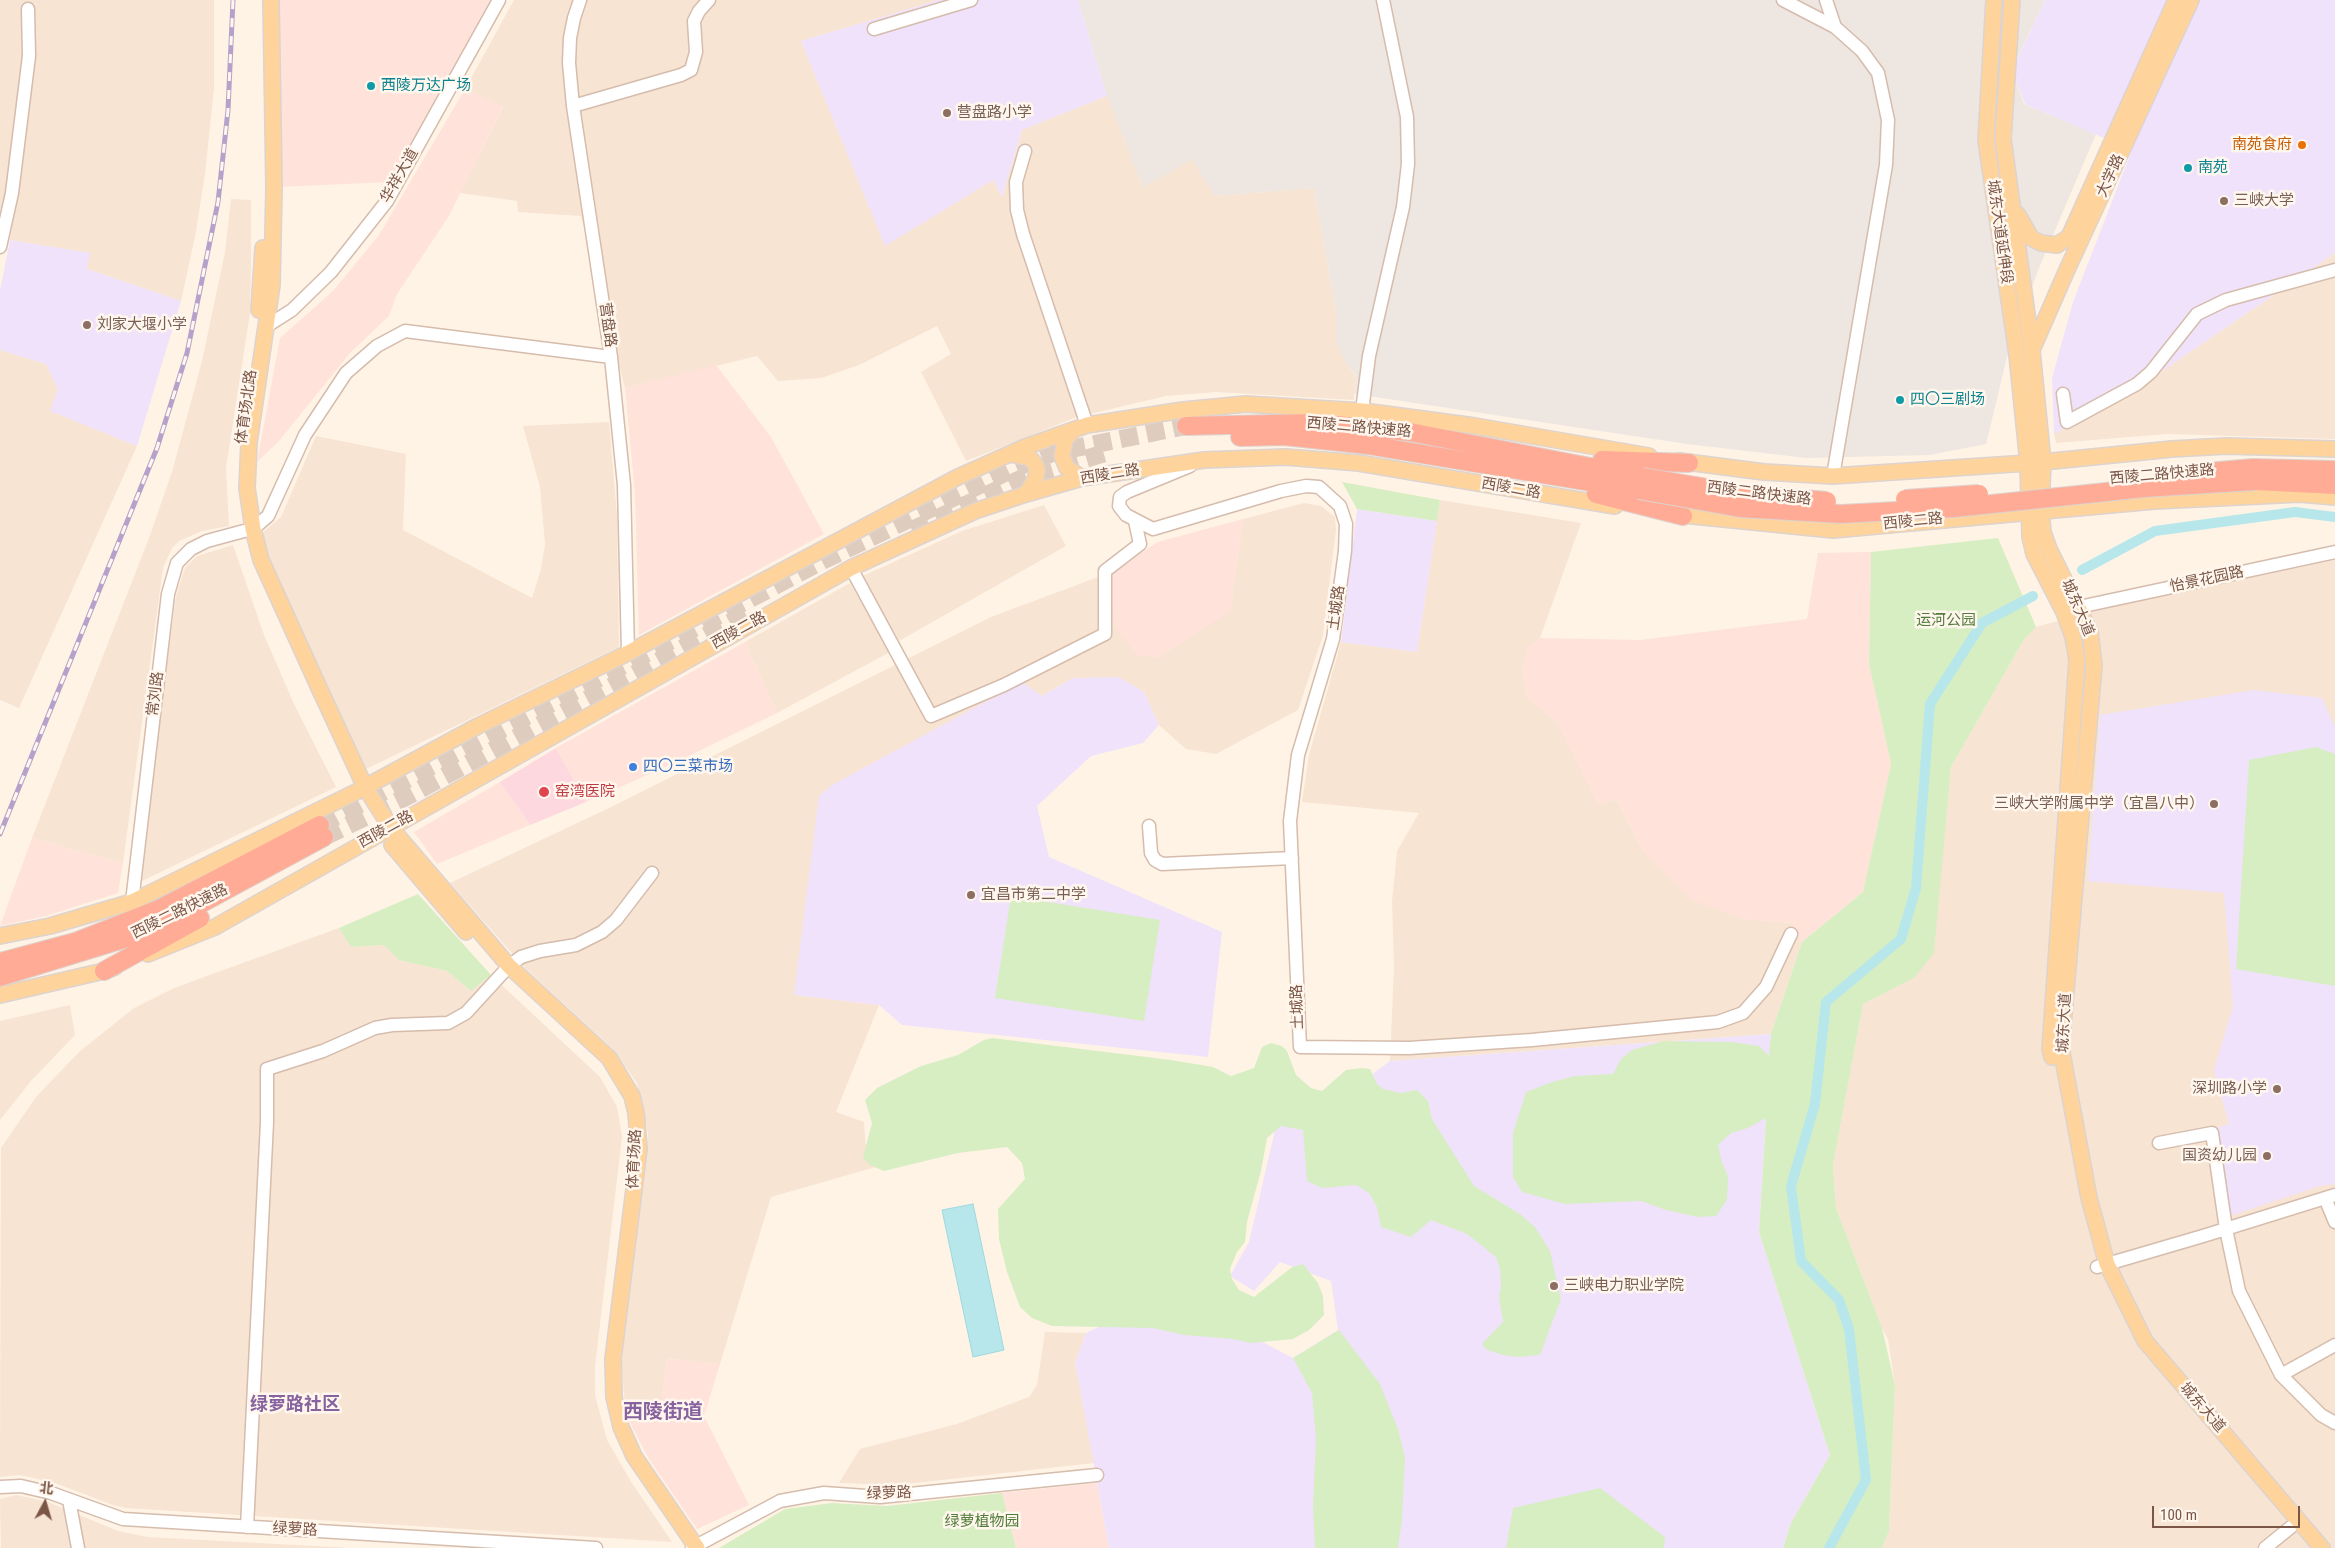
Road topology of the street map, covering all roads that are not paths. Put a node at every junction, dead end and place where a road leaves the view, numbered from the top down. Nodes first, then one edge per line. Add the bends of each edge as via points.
1 (261, 0) edge
2 (271, 0) edge
3 (499, 0) edge
4 (580, 0) edge
5 (709, 0) edge
6 (971, 0) edge
7 (1383, 0) edge
8 (1783, 0) edge
9 (1826, 0) edge
10 (1994, 0) edge
11 (2012, 0) edge
12 (2176, 0) edge
13 (2191, 0) edge
14 (28, 9) dead end
15 (1835, 27) junction
16 (874, 29) dead end
17 (572, 106) junction
18 (1025, 151) dead end
19 (2013, 205) junction
20 (0, 247) edge
21 (2335, 270) edge
22 (267, 326) junction
23 (2032, 352) junction
24 (611, 357) junction
25 (2063, 394) dead end
26 (1362, 411) junction
27 (1080, 428) junction
28 (2335, 450) edge
29 (1010, 454) junction
30 (1435, 454) junction
31 (1527, 454) junction
32 (1204, 460) junction
33 (2035, 463) junction
34 (1689, 464) junction
35 (2335, 470) edge
36 (2254, 474) junction
37 (1833, 476) junction
38 (1082, 478) junction
39 (1641, 484) junction
40 (2335, 485) edge
41 (1026, 494) junction
42 (2335, 497) edge
43 (2034, 510) junction
44 (1683, 516) junction
45 (1135, 521) junction
46 (248, 530) junction
47 (2335, 552) edge
48 (851, 568) junction
49 (2079, 607) junction
50 (628, 653) junction
51 (361, 789) junction
52 (1149, 826) dead end
53 (387, 830) junction
54 (325, 836) junction
55 (1292, 858) junction
56 (652, 873) dead end
57 (132, 902) junction
58 (161, 908) junction
59 (1791, 934) dead end
60 (0, 936) edge
61 (0, 949) edge
62 (0, 962) edge
63 (506, 970) junction
64 (104, 971) junction
65 (0, 977) edge
66 (0, 995) edge
67 (2160, 1143) dead end
68 (2330, 1196) edge
69 (2335, 1222) edge
70 (2226, 1229) junction
71 (2102, 1265) junction
72 (2332, 1351) edge
73 (2281, 1375) junction
74 (2335, 1423) edge
75 (1097, 1475) dead end
76 (0, 1487) edge
77 (69, 1500) junction
78 (247, 1527) junction
79 (2291, 1527) junction
80 (78, 1548) edge
81 (596, 1548) edge
82 (693, 1548) edge
83 (2265, 1548) edge
84 (2308, 1548) edge
85 (2322, 1548) edge

1 - 46 main road, 体育场北路 via 264,225 258,326 241,446 239,490
2 - 22 main road, 体育场北路 via 274,222
3 - 22 street, 华祥大道 via 387,201 331,272 292,310
4 - 17 street, 营盘路 via 570,38
5 - 17 street via 698,11 694,21 696,52 690,70
6 - 16 street
7 - 26 street via 1407,117 1408,164 1403,207 1369,356
8 - 15 street
9 - 15 street
10 - 33 main road, 城东大道延伸段 via 1986,140
11 - 19 main road, 城东大道延伸段 via 2003,139
12 - 19 main road, 大学路 via 2069,237 2057,245 2030,238
13 - 23 main road, 大学路
14 - 20 street via 29,56 12,193
15 - 37 street via 1862,51 1878,73 1888,120 1886,165
17 - 24 street, 营盘路
18 - 27 street via 1016,182 1021,226
19 - 23 main road, 城东大道延伸段
21 - 25 street via 2226,300 2197,314 2151,372 2137,384 2068,422
22 - 46 main road, 体育场北路 via 249,443
23 - 33 main road, 城东大道延伸段
24 - 46 street via 405,332 377,346 346,373 305,435 268,516
24 - 50 street, 营盘路 via 624,485
26 - 27 main road via 1246,404 1183,410
26 - 34 main road via 1484,428
27 - 29 main road
27 - 38 main road via 1065,440 1062,456 1067,468
28 - 33 main road via 2226,446
29 - 41 main road via 1030,458 1035,464 1036,478
29 - 50 main road via 958,477
30 - 31 highway, 西陵二路快速路 via 1284,436 1188,432 1315,423 1410,432
30 - 39 highway, 西陵二路快速路
30 - 44 highway
31 - 34 highway
31 - 39 highway, 西陵二路快速路
32 - 38 main road, 西陵二路
32 - 44 main road, 西陵二路 via 1286,457 1359,463
32 - 45 street via 1136,487 1120,497 1119,506
33 - 37 main road
33 - 43 main road, 城东大道
34 - 37 main road
35 - 36 highway, 西陵二路快速路
36 - 39 highway, 西陵二路快速路, bridge via 1954,508 1841,514 1740,508
36 - 40 highway, 西陵二路快速路
38 - 41 main road, 西陵二路
41 - 48 main road, 西陵二路 via 975,511
42 - 43 main road, 西陵二路 via 2290,494
43 - 44 main road, 西陵二路 via 1833,530
43 - 49 main road, 城东大道 via 2049,549
43 - 71 main road, 城东大道 via 2030,537 2034,554 2064,612 2074,637 2077,660 2050,1049 2079,1203
45 - 48 street via 1140,544 1105,571 1106,634 1004,685 931,716
45 - 55 street, 土城路 via 1153,529 1306,486 1319,487 1340,506 1344,514 1345,551 1333,639 1298,755 1290,821
46 - 51 main road, 体育场北路 via 257,561
46 - 57 street, 常刘路 via 207,541 191,549 177,563 168,594
47 - 49 street, 怡景花园路
48 - 53 main road, 西陵二路
49 - 71 main road, 城东大道 via 2090,632 2094,665 2061,1048
50 - 51 main road via 478,726
51 - 53 main road, 体育场路
51 - 57 main road
52 - 55 street via 1151,853 1162,864
53 - 63 main road, 体育场路 via 418,878
53 - 64 main road, 西陵二路 via 215,927
54 - 58 highway, 西陵二路快速路
54 - 64 highway
54 - 65 highway, 西陵二路快速路 via 178,916 127,938
55 - 59 street, 土城路 via 1300,1047 1428,1046 1532,1040 1718,1022 1743,1013 1766,987
56 - 63 street via 616,920 602,932 576,945 521,957
57 - 60 main road via 50,926
58 - 61 highway via 76,933
58 - 62 highway, 西陵二路快速路 via 76,942
63 - 78 street via 466,1012 448,1023 375,1028 323,1051 267,1069
63 - 82 main road, 体育场路 via 594,1058 615,1084 625,1103 629,1124 629,1169 606,1356 607,1398 613,1429 627,1460
64 - 66 main road, 西陵二路
67 - 70 street via 2212,1133
68 - 69 street
68 - 70 street
70 - 71 street
70 - 73 street via 2239,1292
71 - 79 main road, 城东大道 via 2137,1347
71 - 85 main road, 城东大道 via 2145,1342
72 - 73 street
73 - 74 street via 2321,1415
75 - 82 street, 绿萝路 via 880,1497 824,1493 780,1501
76 - 77 street, 绿萝路 via 21,1486
77 - 78 street, 绿萝路 via 123,1518
77 - 80 street
78 - 81 street, 绿萝路
79 - 83 street
79 - 84 main road, 城东大道

